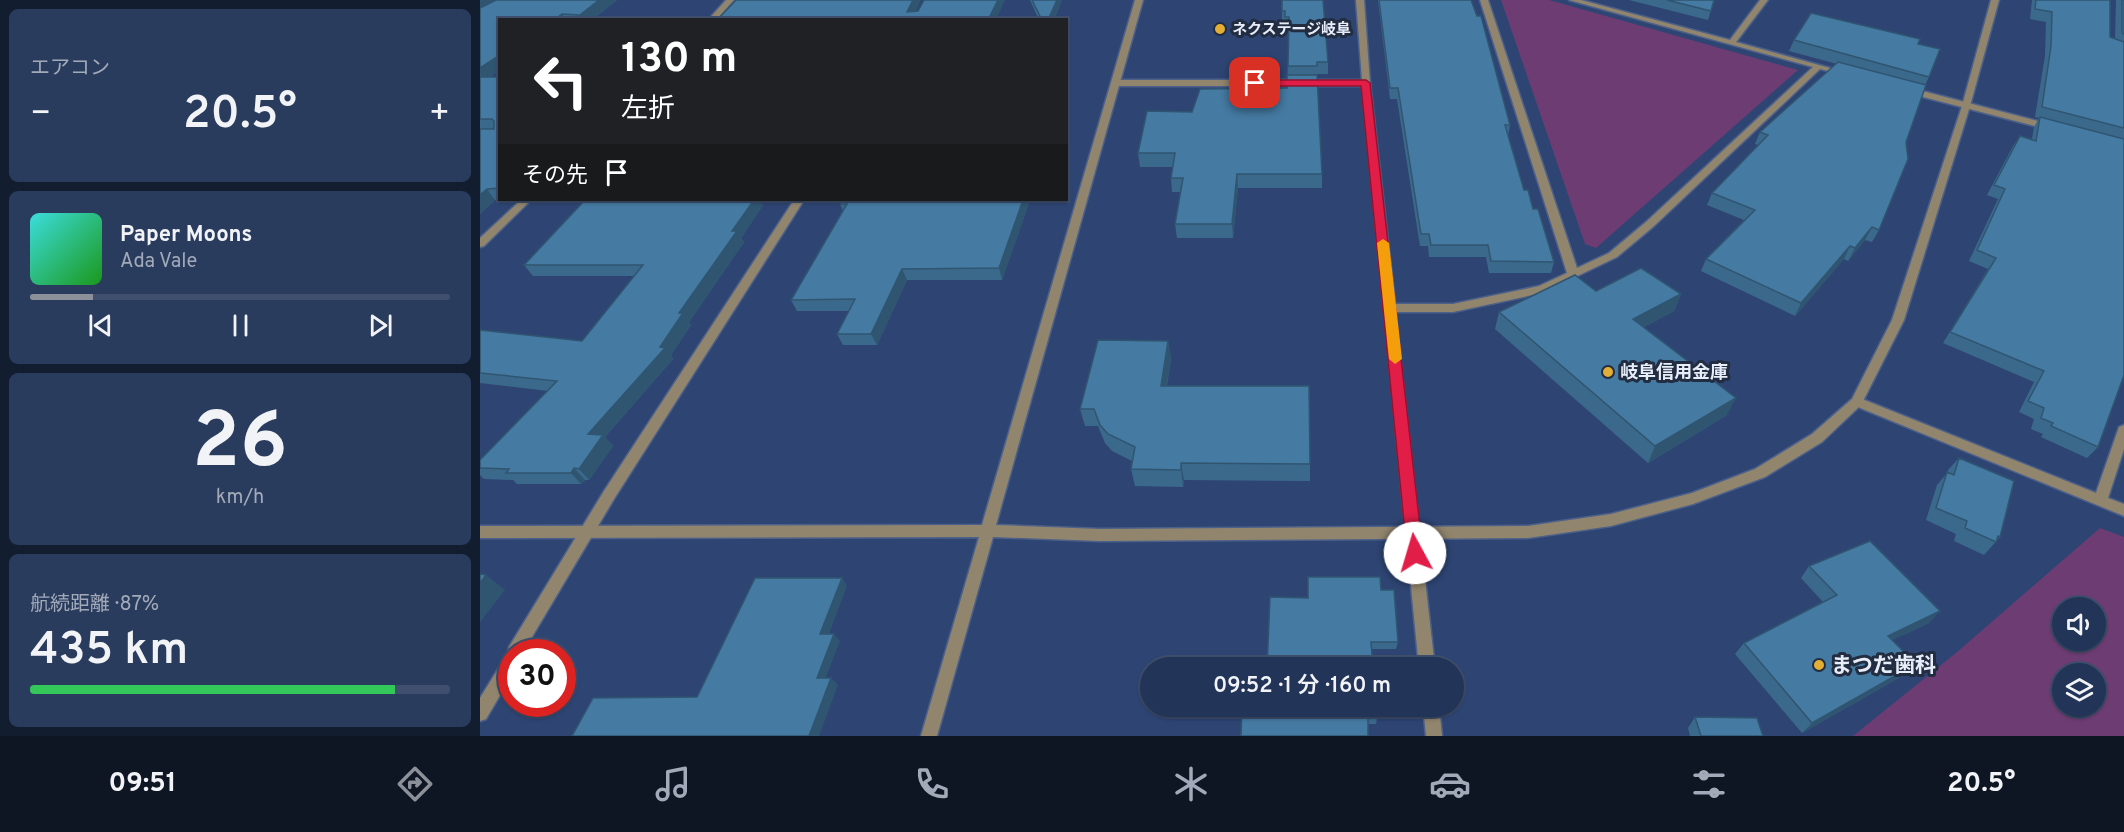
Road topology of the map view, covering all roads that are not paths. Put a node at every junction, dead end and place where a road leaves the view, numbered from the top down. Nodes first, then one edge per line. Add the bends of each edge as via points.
1 (730, 0) edge
2 (1139, 0) edge
3 (1360, 0) edge
4 (1484, 0) edge
5 (1573, 0) edge
6 (1764, 0) edge
7 (1995, 0) edge
8 (713, 18) edge
9 (1732, 42) junction
10 (1819, 66) junction
11 (1851, 75) edge
12 (1116, 83) junction
13 (1366, 83) junction
14 (1892, 86) edge
15 (1966, 106) junction
16 (2055, 129) edge
17 (525, 201) edge
18 (798, 201) edge
19 (480, 244) edge
20 (1573, 273) junction
21 (1390, 308) junction
22 (1857, 402) junction
23 (2124, 430) edge
24 (2100, 501) junction
25 (2124, 510) edge
26 (586, 531) junction
27 (988, 531) junction
28 (480, 532) edge
29 (1413, 533) junction
30 (523, 639) edge
31 (1425, 657) edge
32 (498, 683) edge
33 (480, 714) edge
34 (1432, 717) edge
35 (928, 736) edge
36 (1434, 736) edge

1 - 8 street
2 - 12 street
3 - 13 street
4 - 20 street
5 - 9 street
6 - 9 street
7 - 15 street
9 - 10 street
10 - 11 street
10 - 20 street via 1650,224 1613,255
12 - 13 street
12 - 27 street
13 - 21 street
14 - 15 street
15 - 16 street
15 - 22 street via 1898,320
17 - 19 street
18 - 26 street
20 - 21 street via 1542,289 1453,308
21 - 29 street
22 - 24 street
22 - 29 street via 1817,438 1760,473 1693,498 1611,520 1528,532
23 - 24 street
24 - 25 street
26 - 27 street
26 - 28 street
26 - 30 street
27 - 29 street via 1100,535
27 - 35 street
29 - 31 street
32 - 33 street
34 - 36 street

